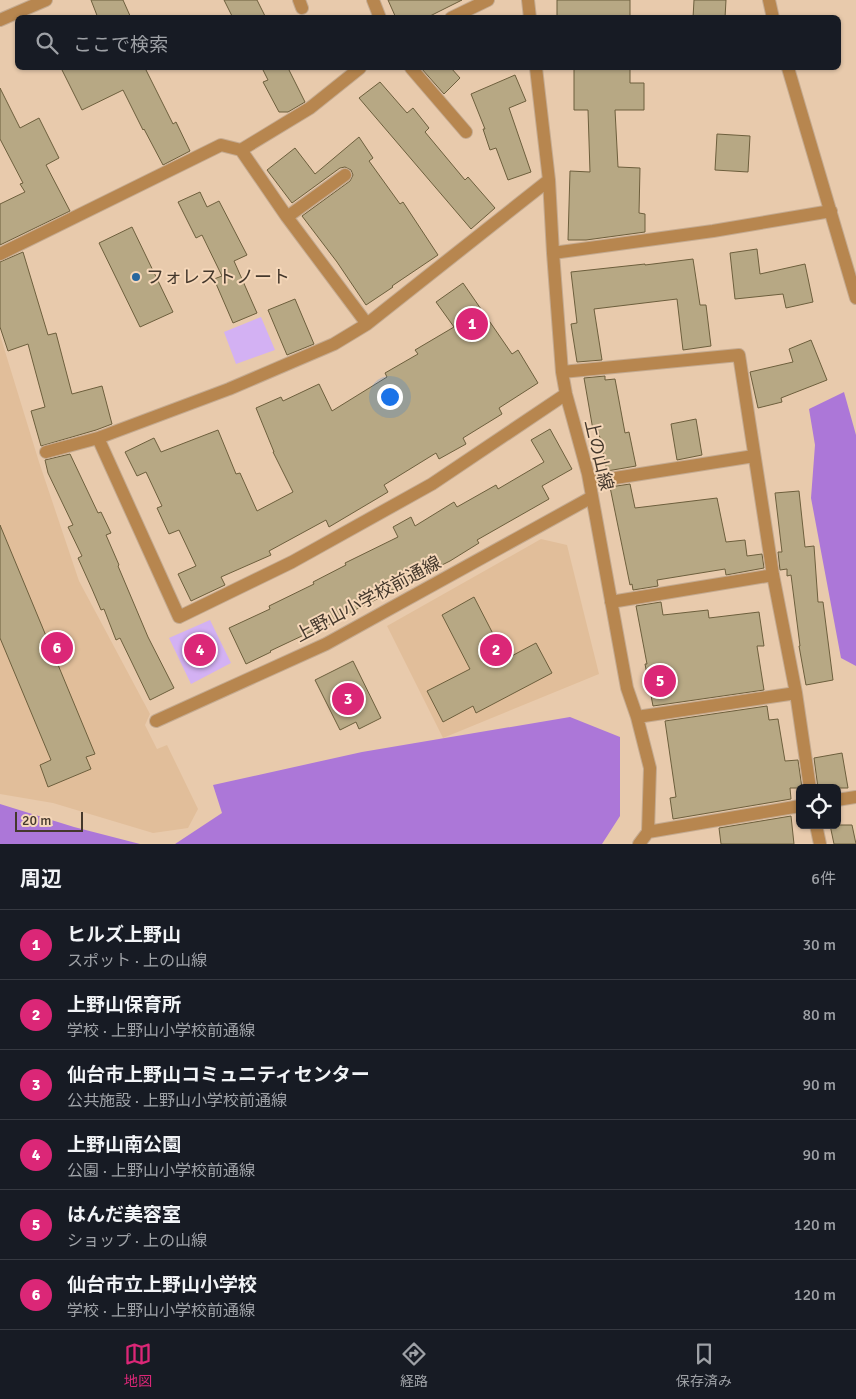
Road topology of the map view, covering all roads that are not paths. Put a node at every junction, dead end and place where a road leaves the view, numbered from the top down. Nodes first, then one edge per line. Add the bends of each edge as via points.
1 (46, 0) edge
2 (373, 0) edge
3 (488, 0) edge
4 (528, 0) edge
5 (769, 0) edge
6 (379, 15) edge
7 (457, 15) edge
8 (530, 15) edge
9 (772, 15) edge
10 (0, 20) edge
11 (358, 70) edge
12 (413, 70) edge
13 (536, 70) edge
14 (789, 70) edge
15 (466, 132) dead end
16 (241, 150) junction
17 (345, 175) dead end
18 (549, 180) junction
19 (831, 211) junction
20 (287, 217) junction
21 (552, 253) junction
22 (0, 254) edge
23 (856, 298) edge
24 (367, 324) junction
25 (562, 372) junction
26 (566, 394) junction
27 (98, 438) junction
28 (46, 452) dead end
29 (754, 456) junction
30 (590, 482) junction
31 (592, 497) junction
32 (773, 575) junction
33 (611, 602) junction
34 (796, 693) junction
35 (637, 717) junction
36 (156, 721) dead end
37 (809, 784) edge
38 (856, 797) edge
39 (841, 799) edge
40 (796, 807) edge
41 (817, 829) edge
42 (649, 838) edge
43 (639, 844) edge
44 (820, 844) edge

1 - 10 street
2 - 6 street
3 - 7 street
4 - 8 street
5 - 9 street
11 - 16 street via 310,108
12 - 15 street
13 - 18 street, 上の山線
14 - 19 street
16 - 20 street
16 - 22 street via 221,145
17 - 20 street
18 - 21 street, 上の山線
18 - 24 street
19 - 21 street
19 - 23 street
20 - 24 street
21 - 25 street, 上の山線
24 - 27 street via 334,344 229,390
25 - 26 street, 上の山線
25 - 29 street via 739,354
26 - 27 street via 432,484 292,562 179,617
26 - 30 street, 上の山線
27 - 28 street
29 - 30 street
29 - 32 street
30 - 31 street, 上の山線
31 - 33 street, 上の山線
31 - 36 street, 上野山小学校前通線 via 326,644
32 - 33 street
32 - 34 street
33 - 35 street, 上の山線 via 627,688
34 - 35 street
34 - 37 street
35 - 42 street, 上の山線 via 650,768
38 - 39 street
40 - 42 street
41 - 44 street
42 - 43 street

